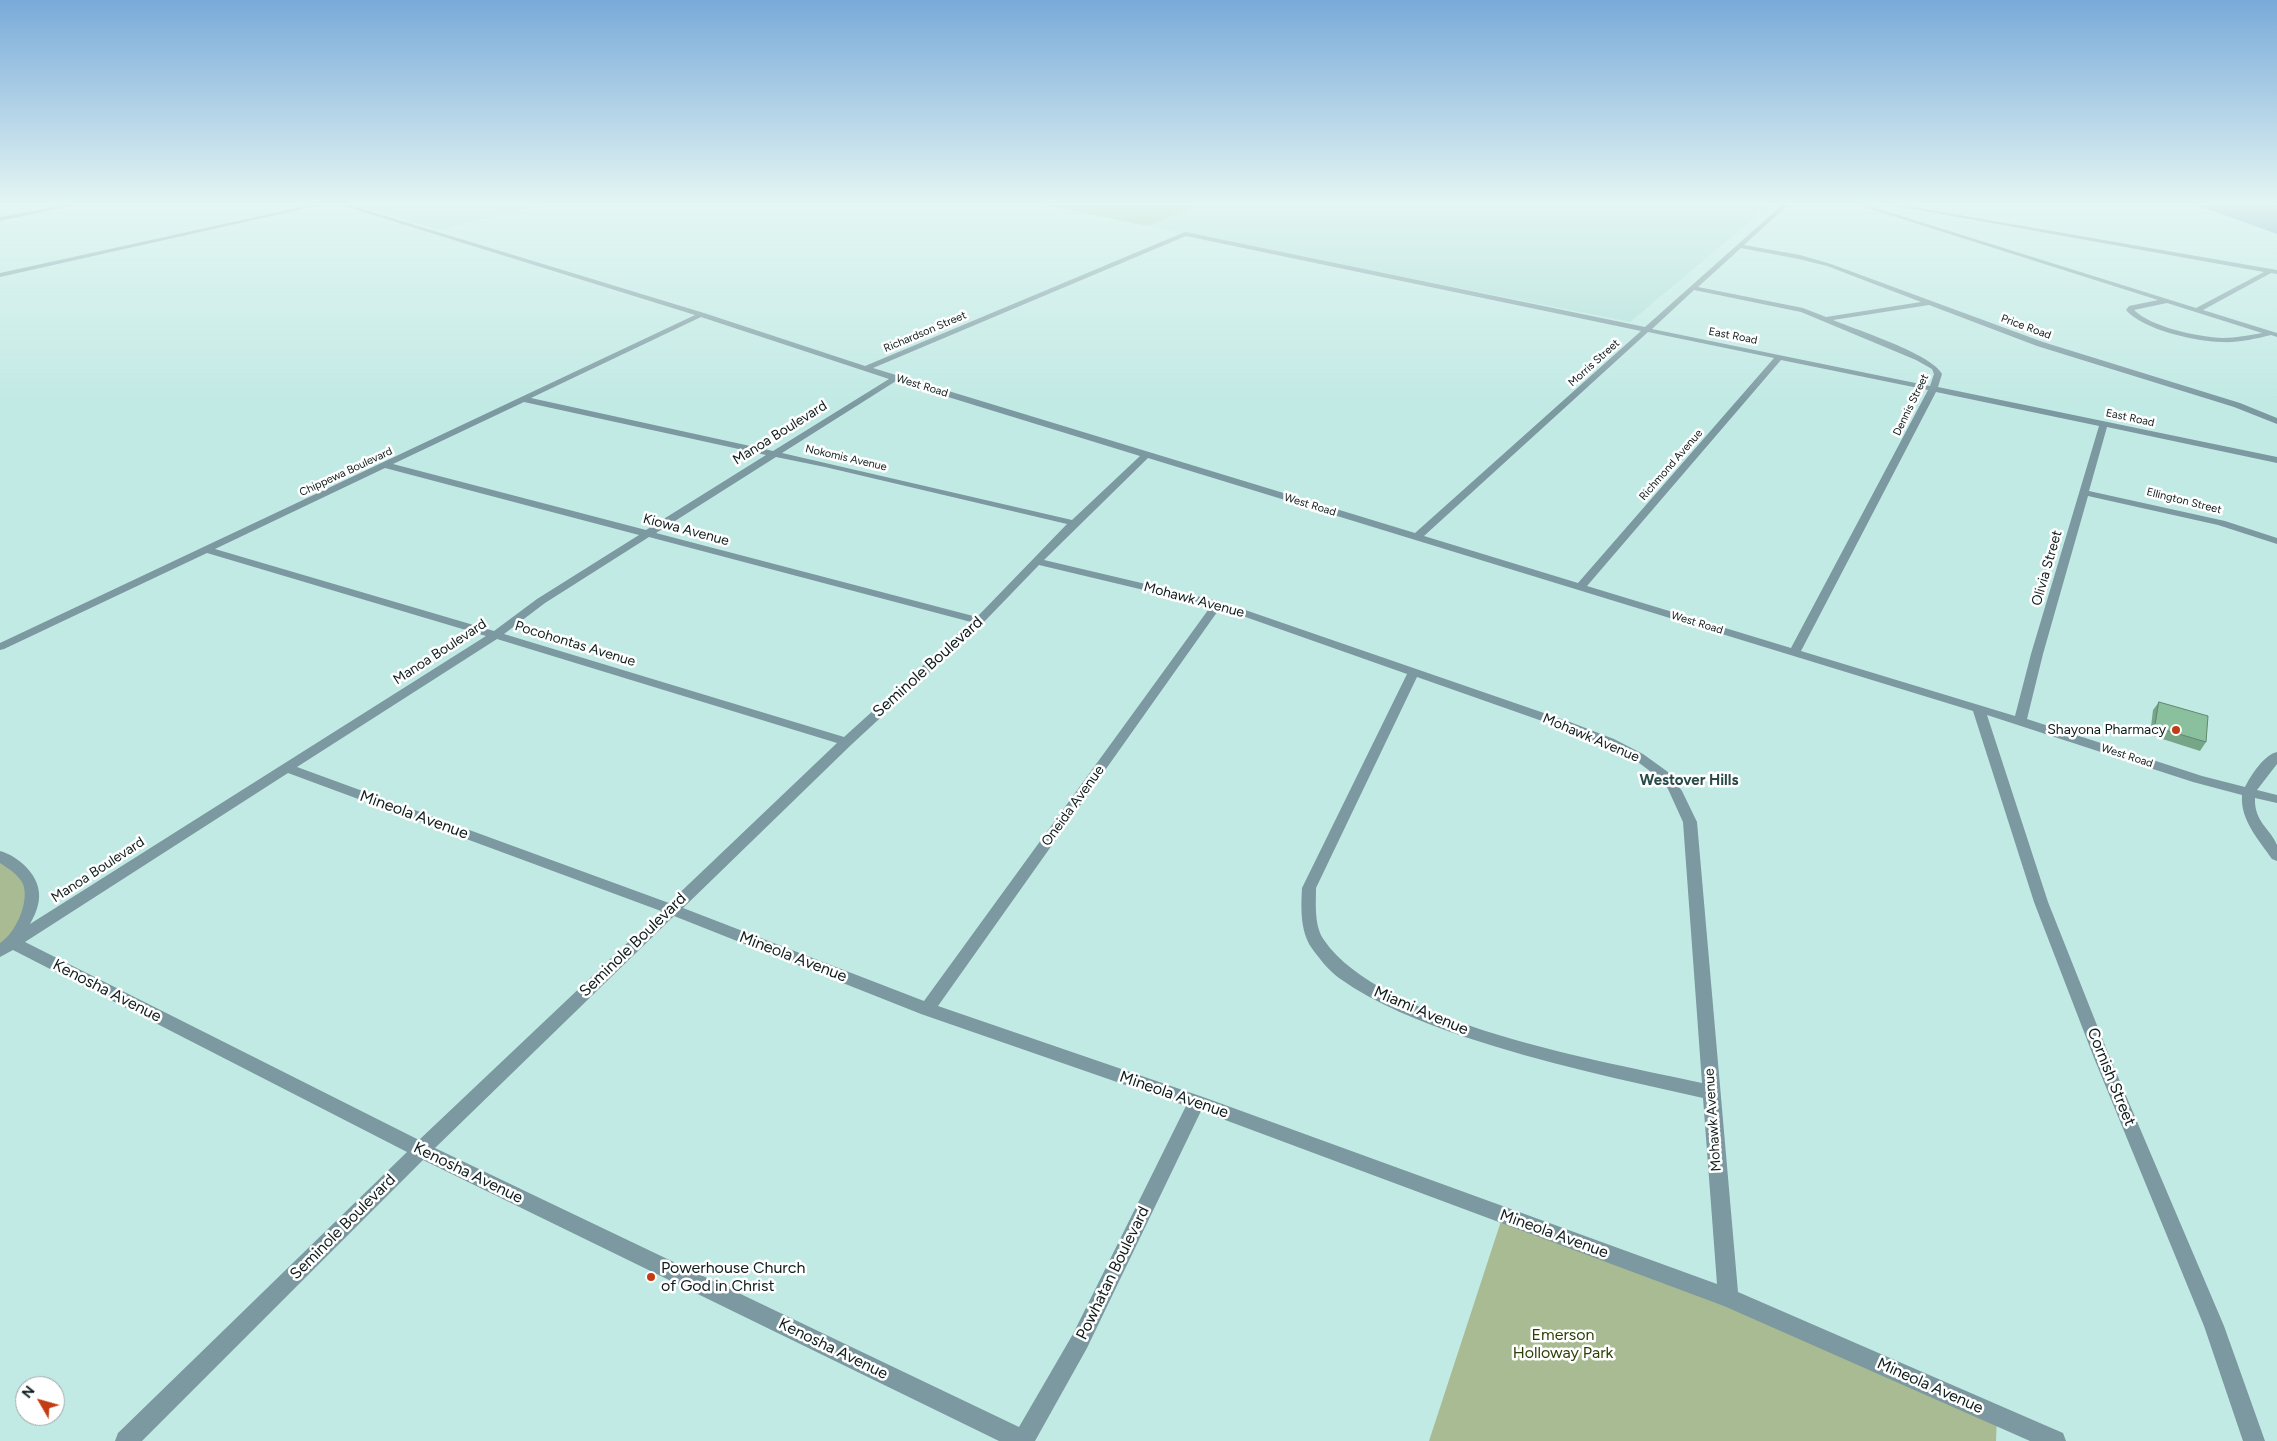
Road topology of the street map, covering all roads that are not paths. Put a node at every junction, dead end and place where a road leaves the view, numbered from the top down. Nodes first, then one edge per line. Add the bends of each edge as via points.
1 (17, 272) edge
2 (562, 272) edge
3 (1094, 272) edge
4 (1369, 272) edge
5 (1710, 272) edge
6 (1847, 272) edge
7 (2078, 272) edge
8 (2274, 272) edge
9 (0, 276) edge
10 (1693, 288) junction
11 (2166, 300) junction
12 (1928, 302) junction
13 (2197, 310) junction
14 (701, 315) junction
15 (1826, 319) junction
16 (1646, 330) junction
17 (2275, 334) edge
18 (1779, 357) junction
19 (867, 368) junction
20 (895, 378) junction
21 (1934, 389) junction
22 (523, 399) junction
23 (2277, 421) edge
24 (2104, 424) junction
25 (774, 454) junction
26 (1146, 455) junction
27 (2277, 460) edge
28 (385, 466) junction
29 (2084, 492) junction
30 (1074, 523) junction
31 (648, 535) junction
32 (1417, 538) junction
33 (2277, 541) edge
34 (208, 550) junction
35 (1036, 561) junction
36 (1580, 587) junction
37 (1218, 604) junction
38 (980, 621) junction
39 (495, 635) junction
40 (0, 646) edge
41 (1794, 653) junction
42 (1413, 673) junction
43 (1979, 709) junction
44 (2020, 721) junction
45 (846, 742) junction
46 (2277, 756) edge
47 (286, 768) junction
48 (2249, 793) junction
49 (2277, 799) edge
50 (0, 856) edge
51 (2277, 856) edge
52 (671, 909) junction
53 (6, 947) edge
54 (927, 1009) junction
55 (1711, 1092) junction
56 (1197, 1102) junction
57 (421, 1150) junction
58 (1728, 1298) junction
59 (126, 1441) edge
60 (1023, 1441) edge
61 (2055, 1441) edge
62 (2254, 1441) edge

1 - 9 street
2 - 14 street, West Road
3 - 19 street, Richardson Street
4 - 16 street, East Road
5 - 10 street, Morris Street
6 - 12 street, Price Road
7 - 11 street
8 - 13 street
10 - 15 street, Dennis Street via 1785,306
10 - 16 street, Morris Street
11 - 13 street
11 - 17 street via 2131,307 2130,310 2141,319 2207,339 2231,340
12 - 15 street
12 - 23 street, Price Road via 2059,351 2237,405
13 - 17 street
14 - 19 street, West Road
14 - 22 street, Chippewa Boulevard
15 - 21 street, Dennis Street via 1919,358 1935,368 1938,374
16 - 18 street, East Road
16 - 32 street, Morris Street
18 - 21 street, East Road
18 - 36 street, Richmond Avenue
19 - 20 street, West Road
20 - 25 street, Manoa Boulevard
20 - 26 street, West Road
21 - 24 street, East Road
21 - 41 street, Dennis Street
22 - 25 street, Nokomis Avenue
22 - 28 street, Chippewa Boulevard
24 - 27 street, East Road
24 - 29 street, Olivia Street
25 - 30 street, Nokomis Avenue
25 - 31 street, Manoa Boulevard
26 - 30 street, Seminole Boulevard
26 - 32 street, West Road
28 - 31 street, Kiowa Avenue
28 - 34 street, Chippewa Boulevard
29 - 33 street, Ellington Street via 2221,523
29 - 44 street, Olivia Street
30 - 35 street, Seminole Boulevard
31 - 38 street, Kiowa Avenue
31 - 39 street, Manoa Boulevard via 541,601
32 - 36 street, West Road
34 - 39 street, Pocohontas Avenue
34 - 40 street, Chippewa Boulevard
35 - 37 street, Mohawk Avenue
35 - 38 street, Seminole Boulevard
36 - 41 street, West Road
37 - 42 street, Mohawk Avenue
37 - 54 street, Oneida Avenue
38 - 45 street, Seminole Boulevard
39 - 45 street, Pocohontas Avenue
39 - 47 street, Manoa Boulevard
41 - 43 street, West Road
42 - 55 street, Mohawk Avenue via 1566,725 1622,749 1656,767 1673,787 1690,822
42 - 55 street, Miami Avenue via 1308,888 1309,922 1318,944 1337,966 1361,985 1393,1002 1442,1021 1506,1045
43 - 44 street, West Road
43 - 62 street, Cornish Street via 2042,902 2102,1058 2214,1326
44 - 48 street, West Road
45 - 52 street, Seminole Boulevard
46 - 48 street
47 - 52 street, Mineola Avenue
47 - 53 street, Manoa Boulevard
48 - 49 street, West Road
48 - 51 street via 2250,810 2256,825
50 - 53 street via 23,872 33,889 30,912
52 - 54 street, Mineola Avenue
52 - 57 street, Seminole Boulevard
53 - 57 street, Kenosha Avenue
54 - 56 street, Mineola Avenue
55 - 58 street, Mohawk Avenue
56 - 58 street, Mineola Avenue
56 - 60 street, Powhatan Boulevard via 1080,1340
57 - 59 street, Seminole Boulevard
57 - 60 street, Kenosha Avenue
58 - 61 street, Mineola Avenue

